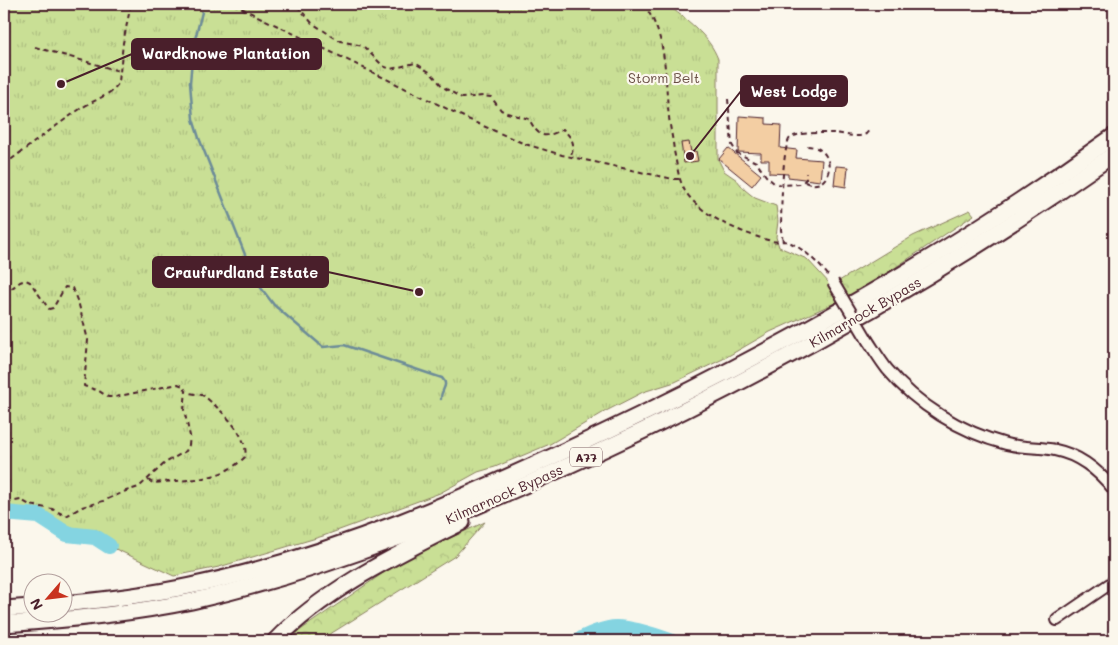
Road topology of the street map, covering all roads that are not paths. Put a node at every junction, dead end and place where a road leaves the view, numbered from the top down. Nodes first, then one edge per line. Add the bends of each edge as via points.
1 (1114, 136) edge
2 (1114, 154) edge
3 (834, 282) road end
4 (1114, 490) edge
5 (493, 499) junction
6 (1114, 580) edge
7 (72, 603) edge
8 (22, 608) edge
9 (4, 609) edge
10 (1057, 620) dead end
11 (4, 624) edge
12 (4, 638) edge
13 (276, 639) edge
14 (8, 641) edge

1 - 7 highway, Kilmarnock Bypass / A77 via 954,244 828,319 669,402 566,450 401,522 293,559 190,586
2 - 5 highway, Kilmarnock Bypass / A77 via 924,280 838,329 665,420
3 - 4 lane, bridge via 888,370 924,404 968,430 1003,443 1072,455 1091,466
5 - 11 highway, Kilmarnock Bypass / A77 via 354,555 226,592 103,616
5 - 13 highway, A77 via 472,517 351,582
6 - 10 lane
8 - 9 highway
12 - 14 main road

